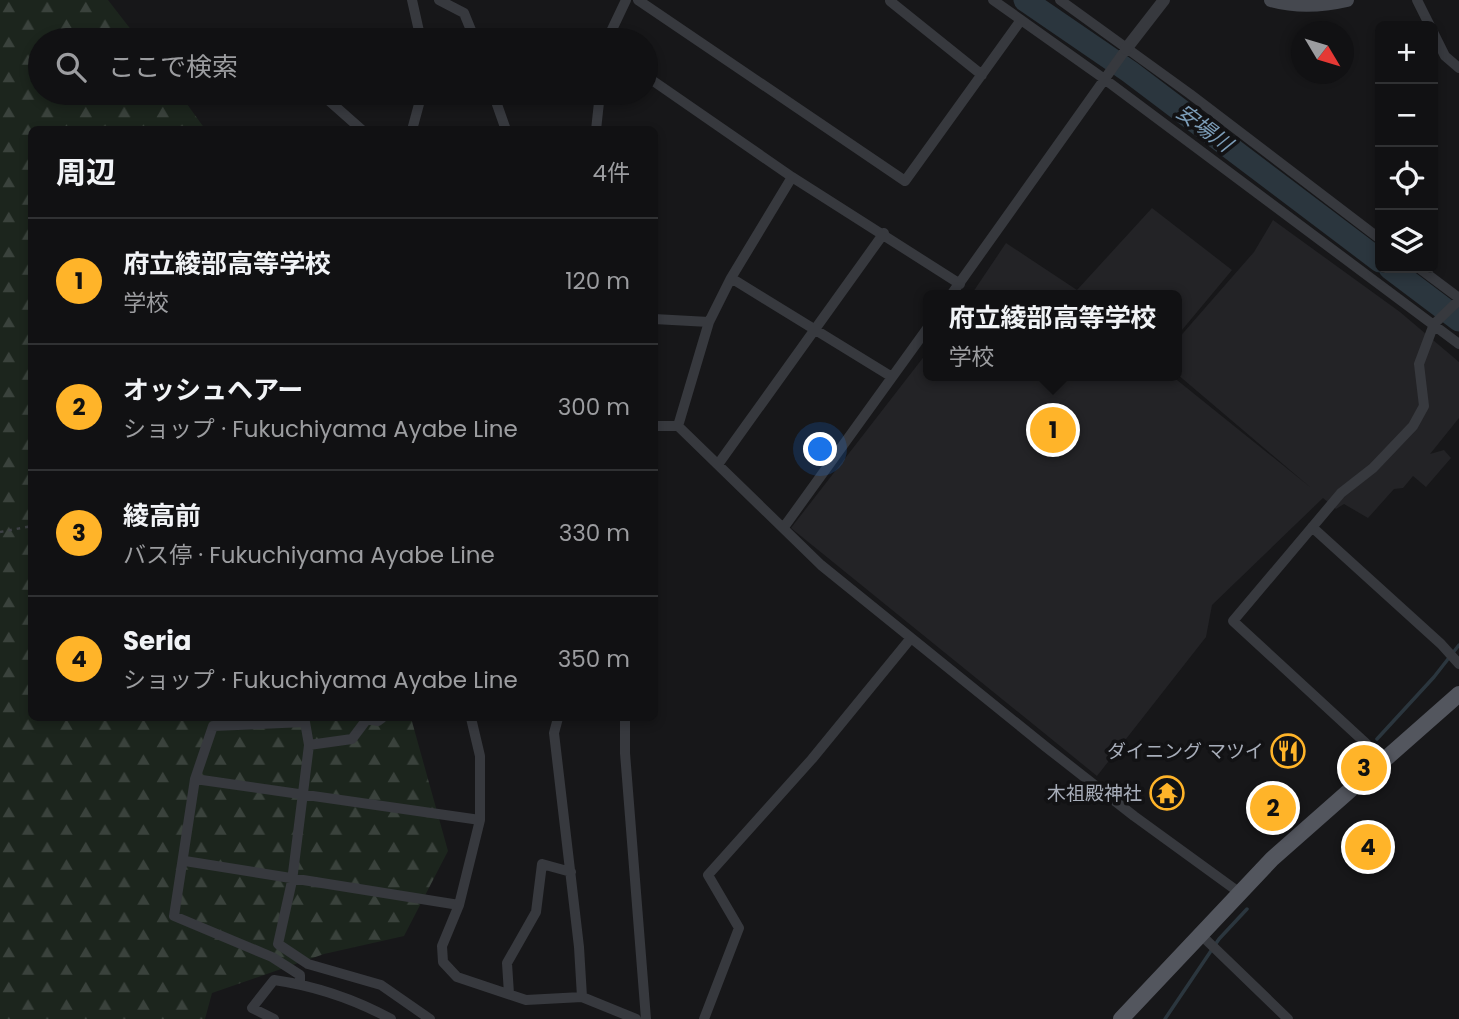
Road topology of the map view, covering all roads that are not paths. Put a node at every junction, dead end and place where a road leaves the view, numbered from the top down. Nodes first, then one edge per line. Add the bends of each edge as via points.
1 (412, 0) edge
2 (439, 0) edge
3 (626, 0) edge
4 (638, 0) edge
5 (993, 0) edge
6 (1060, 0) edge
7 (1164, 0) edge
8 (1271, 0) edge
9 (1347, 0) edge
10 (1417, 0) edge
11 (890, 1) edge
12 (1021, 20) junction
13 (1428, 21) edge
14 (418, 28) edge
15 (470, 28) edge
16 (613, 28) edge
17 (1438, 42) edge
18 (1126, 49) junction
19 (1458, 66) edge
20 (982, 75) junction
21 (1106, 76) junction
22 (658, 84) edge
23 (334, 105) edge
24 (419, 105) edge
25 (497, 105) edge
26 (599, 105) edge
27 (357, 126) edge
28 (413, 126) edge
29 (505, 126) edge
30 (596, 126) edge
31 (792, 177) junction
32 (884, 233) junction
33 (1375, 235) edge
34 (1425, 273) edge
35 (731, 278) junction
36 (960, 284) junction
37 (955, 290) edge
38 (1459, 299) edge
39 (658, 319) edge
40 (709, 322) junction
41 (1434, 324) junction
42 (815, 332) junction
43 (923, 334) edge
44 (1459, 344) edge
45 (892, 377) junction
46 (658, 426) edge
47 (678, 426) junction
48 (719, 463) junction
49 (784, 527) junction
50 (1312, 527) junction
51 (911, 638) junction
52 (1459, 664) edge
53 (1459, 694) edge
54 (365, 721) edge
55 (472, 721) edge
56 (557, 721) edge
57 (625, 721) edge
58 (309, 745) junction
59 (1384, 760) junction
60 (195, 779) junction
61 (302, 794) junction
62 (480, 820) junction
63 (185, 861) junction
64 (571, 872) junction
65 (292, 881) junction
66 (1240, 893) junction
67 (459, 905) junction
68 (1199, 933) junction
69 (300, 984) junction
70 (509, 994) junction
71 (582, 997) junction
72 (274, 1019) edge
73 (391, 1019) edge
74 (430, 1019) edge
75 (636, 1019) edge
76 (646, 1019) edge
77 (704, 1019) edge
78 (1121, 1019) edge
79 (1289, 1019) edge

1 - 14 street
2 - 15 street via 464,13
3 - 16 street
4 - 20 street via 905,181
5 - 12 street
6 - 18 street
7 - 18 street
8 - 9 main road via 1288,5
10 - 13 street
11 - 20 street
12 - 20 street
12 - 21 street
17 - 19 street
18 - 21 street
18 - 33 street
21 - 36 street
21 - 41 street
22 - 31 street
23 - 27 street
24 - 28 street
25 - 29 street
26 - 30 street
31 - 32 street
31 - 35 street
32 - 36 street
32 - 42 street
34 - 38 street
35 - 40 street
35 - 42 street
36 - 37 street
38 - 41 street
39 - 40 street
40 - 47 street
41 - 44 street
41 - 50 street via 1419,364 1423,406 1413,426 1341,493
42 - 45 street
42 - 48 street
43 - 45 street
45 - 49 street
46 - 47 street
47 - 48 street
48 - 49 street
49 - 51 street via 821,565
50 - 52 street
50 - 59 street via 1233,621
51 - 66 street via 1133,816
51 - 77 street via 708,876 739,928
53 - 59 main road
54 - 58 street via 352,738
55 - 62 street via 480,756
56 - 64 street via 554,733
57 - 76 street
58 - 60 street via 305,722 213,726
58 - 61 street
59 - 66 main road
60 - 61 street
60 - 63 street
61 - 62 street
61 - 65 street
62 - 67 street
63 - 65 street
63 - 69 street via 174,916 272,957 300,975
64 - 70 street via 542,864 536,912 507,962
64 - 71 street
65 - 67 street
65 - 74 street via 278,944 308,964 381,985
66 - 68 main road
67 - 70 street via 442,946 443,962 457,977
68 - 78 main road
68 - 79 street
69 - 72 street via 274,980 252,1008
69 - 73 street via 368,1006
70 - 71 street via 526,1000
71 - 75 street

